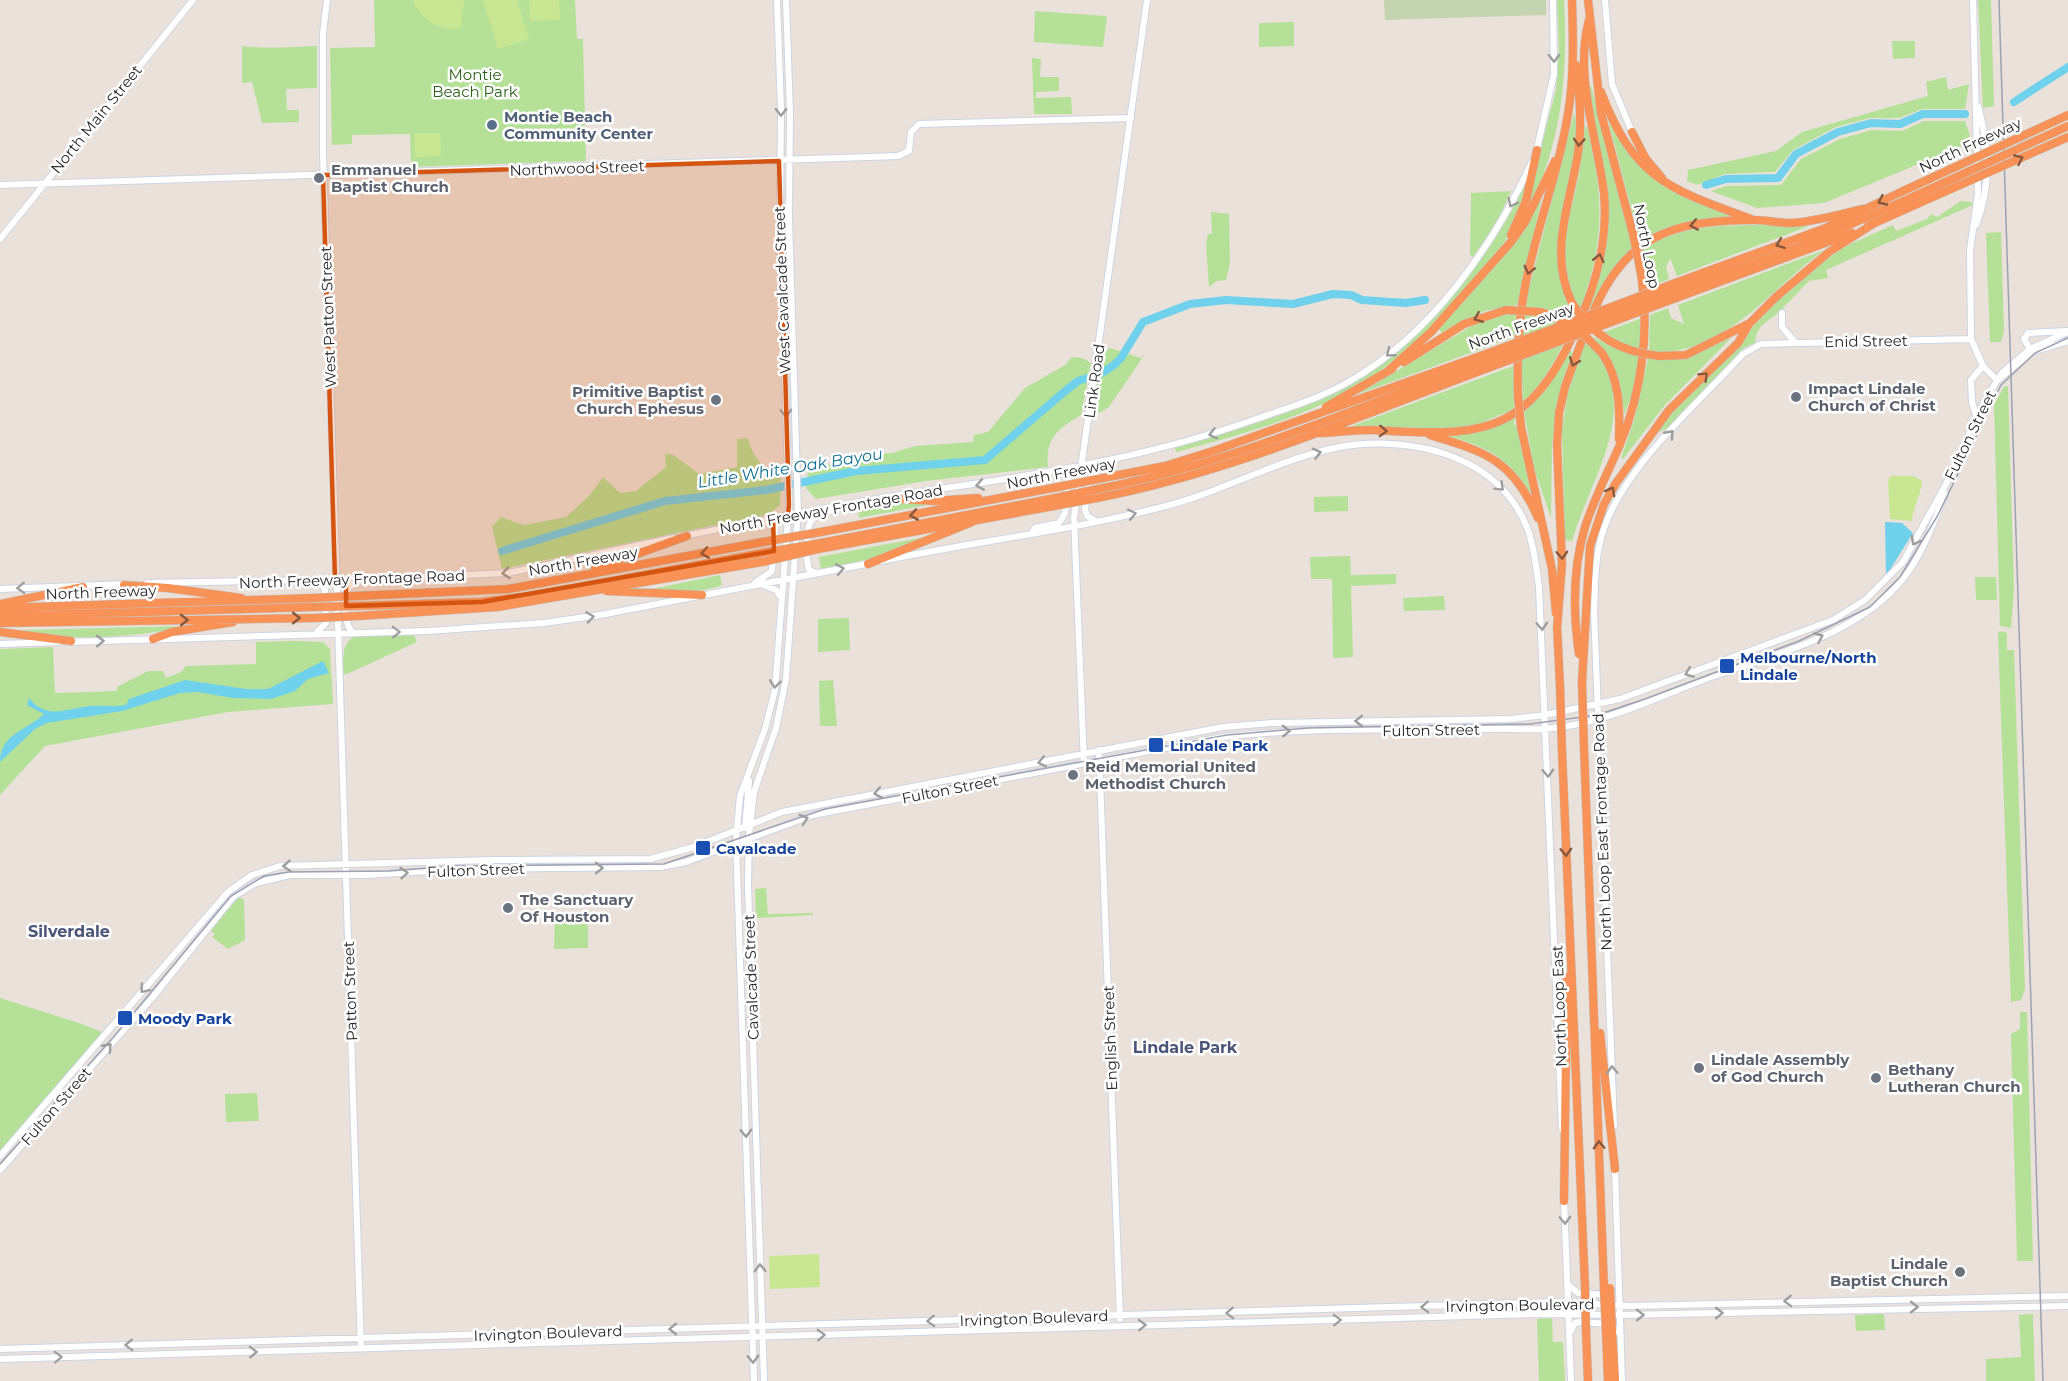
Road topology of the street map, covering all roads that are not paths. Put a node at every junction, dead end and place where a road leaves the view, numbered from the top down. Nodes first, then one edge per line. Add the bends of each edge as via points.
1 (193, 0) edge
2 (327, 0) edge
3 (779, 0) edge
4 (786, 0) edge
5 (1147, 0) edge
6 (1553, 0) edge
7 (1572, 0) edge
8 (1588, 0) edge
9 (1605, 0) edge
10 (1973, 0) edge
11 (1589, 20) junction
12 (778, 23) junction
13 (787, 24) junction
14 (1574, 50) junction
15 (788, 53) junction
16 (1598, 83) junction
17 (781, 93) junction
18 (790, 93) junction
19 (2068, 115) edge
20 (1131, 118) junction
21 (2068, 126) edge
22 (1632, 132) joint
23 (2068, 137) edge
24 (1537, 150) junction
25 (1558, 154) junction
26 (788, 160) junction
27 (779, 161) junction
28 (323, 176) junction
29 (44, 184) junction
30 (1667, 184) junction
31 (0, 185) edge
32 (1907, 204) junction
33 (1863, 209) junction
34 (1752, 220) junction
35 (1873, 224) junction
36 (0, 239) edge
37 (1494, 261) junction
38 (1676, 291) junction
39 (1782, 314) dead end
40 (1749, 324) junction
41 (2068, 332) edge
42 (1971, 339) junction
43 (2068, 341) edge
44 (1796, 342) junction
45 (1761, 344) joint
46 (2031, 350) junction
47 (1487, 361) junction
48 (1983, 366) junction
49 (1388, 371) junction
50 (1997, 380) junction
51 (1977, 418) junction
52 (1298, 421) junction
53 (1312, 433) junction
54 (1422, 433) junction
55 (787, 446) junction
56 (796, 446) junction
57 (1619, 447) junction
58 (1109, 461) junction
59 (1082, 466) junction
60 (1056, 471) junction
61 (1942, 490) junction
62 (1098, 494) junction
63 (1013, 496) junction
64 (890, 498) junction
65 (1054, 502) junction
66 (839, 507) junction
67 (798, 512) junction
68 (788, 514) junction
69 (978, 519) junction
70 (758, 521) junction
71 (1096, 521) junction
72 (1075, 525) junction
73 (1032, 533) junction
74 (1544, 533) junction
75 (687, 536) junction
76 (819, 546) junction
77 (868, 564) junction
78 (820, 573) junction
79 (574, 577) junction
80 (793, 578) junction
81 (335, 579) junction
82 (365, 579) junction
83 (318, 580) junction
84 (783, 581) junction
85 (760, 584) junction
86 (124, 585) junction
87 (752, 585) junction
88 (83, 587) junction
89 (0, 589) edge
90 (603, 590) junction
91 (702, 595) junction
92 (781, 597) junction
93 (252, 601) junction
94 (0, 606) edge
95 (0, 616) edge
96 (245, 619) junction
97 (0, 623) edge
98 (1557, 629) junction
99 (0, 632) edge
100 (354, 633) junction
101 (315, 634) junction
102 (337, 634) junction
103 (153, 639) junction
104 (70, 642) junction
105 (0, 644) edge
106 (1581, 670) junction
107 (1597, 705) junction
108 (1545, 715) junction
109 (1597, 719) junction
110 (1546, 729) junction
111 (1100, 750) junction
112 (1083, 754) junction
113 (1101, 762) junction
114 (1084, 764) junction
115 (752, 766) junction
116 (748, 825) junction
117 (736, 830) junction
118 (749, 839) junction
119 (736, 845) junction
120 (346, 864) junction
121 (346, 875) junction
122 (1570, 931) junction
123 (1592, 942) junction
124 (0, 1156) edge
125 (1615, 1169) junction
126 (0, 1170) edge
127 (1564, 1201) junction
128 (1567, 1283) junction
129 (1620, 1288) junction
130 (2059, 1296) junction
131 (2068, 1296) edge
132 (2002, 1298) junction
133 (1568, 1303) junction
134 (1620, 1305) junction
135 (2060, 1306) junction
136 (2068, 1306) edge
137 (2003, 1308) junction
138 (1568, 1313) junction
139 (1620, 1315) junction
140 (1120, 1316) junction
141 (1121, 1326) junction
142 (752, 1327) junction
143 (762, 1327) junction
144 (698, 1328) junction
145 (1609, 1331) junction
146 (561, 1332) junction
147 (1569, 1335) junction
148 (433, 1336) junction
149 (752, 1337) junction
150 (762, 1337) junction
151 (1621, 1337) junction
152 (360, 1338) junction
153 (315, 1339) junction
154 (698, 1340) junction
155 (159, 1344) junction
156 (561, 1344) junction
157 (433, 1348) junction
158 (0, 1349) edge
159 (13, 1349) junction
160 (361, 1349) junction
161 (315, 1350) junction
162 (160, 1354) junction
163 (0, 1359) edge
164 (14, 1359) junction
165 (754, 1381) edge
166 (764, 1381) edge
167 (1571, 1381) edge
168 (1587, 1381) edge
169 (1608, 1381) edge
170 (1616, 1381) edge
171 (1622, 1381) edge

1 - 29 main road, North Main Street
2 - 28 main road, West Patton Street via 323,33
3 - 12 main road, West Cavalcade Street
3 - 13 main road via 782,20
4 - 13 main road, West Cavalcade Street
5 - 20 main road, Link Road
6 -> 24 main road, North Freeway Frontage Road via 1554,74
7 - 14 highway
8 - 11 highway, North Loop
9 - 22 main road via 1612,84
10 - 42 main road via 1978,194 1970,276
11 - 16 highway, North Loop
54 -> 11 highway via 1468,432 1517,412 1548,383 1583,313 1600,260 1605,208 1590,124 1585,36
12 - 15 main road via 783,27 784,49
12 - 17 main road, West Cavalcade Street
13 - 15 main road, West Cavalcade Street
14 - 25 highway via 1570,102
14 -> 40 highway, bridge via 1579,83 1578,151 1560,250 1562,274 1572,303 1589,326 1610,342 1632,352 1659,357 1686,355
15 - 18 main road, West Cavalcade Street
16 - 30 highway via 1625,143 1639,163
16 - 57 highway, North Loop, bridge via 1601,113 1643,287 1644,346 1634,400
17 - 18 main road
17 -> 27 main road, West Cavalcade Street
18 - 26 main road, West Cavalcade Street
19 -> 33 highway, North Freeway, bridge
20 - 26 main road, Northwood Street via 919,124 911,132 910,149 904,156
20 - 59 main road, Link Road
21 - 32 highway, North Freeway, bridge
22 - 30 highway via 1646,159
32 -> 23 highway, North Freeway, bridge
24 - 37 highway via 1521,215
24 -> 58 main road, North Freeway Frontage Road via 1501,225 1478,259 1415,332 1384,358 1351,381 1304,402 1215,434
25 - 37 highway via 1525,222
25 -> 74 highway, bridge via 1519,329 1521,427
26 - 27 main road, Northwood Street
26 - 56 main road, West Cavalcade Street
27 - 28 main road, Northwood Street
27 -> 55 main road, West Cavalcade Street
28 - 29 main road, Northwood Street
28 - 81 main road, West Patton Street
29 - 31 main road, Northwood Street
29 - 36 main road, North Main Street
30 - 34 highway
32 - 35 highway, North Freeway
32 - 38 highway, North Freeway
33 - 34 highway via 1802,222
33 -> 38 highway, North Freeway
34 -> 98 highway via 1679,228 1640,244 1611,277 1597,302 1559,413 1562,564
35 - 38 highway, North Freeway
35 - 40 highway via 1810,266
37 - 49 highway via 1431,332
38 - 47 highway, North Freeway, bridge
38 - 47 highway, North Freeway, bridge
39 - 44 main road via 1785,332
106 -> 40 highway via 1587,566 1604,504 1625,468 1669,410 1738,343
41 - 46 main road, Fulton Street
41 - 46 main road via 2028,333 2024,339
42 - 44 main road, Enid Street
42 - 48 main road
43 - 46 main road, Fulton Street
44 - 45 main road, Enid Street
107 -> 45 main road, North Loop East Frontage Road via 1595,573 1602,537 1617,499 1651,455 1743,354
46 - 50 main road, Fulton Street via 2011,363
47 - 52 highway, North Freeway
47 - 53 highway, North Freeway
47 - 62 highway, North Freeway via 1256,447
48 - 50 main road
48 - 51 main road via 1971,380
49 - 52 highway
57 -> 49 highway, bridge via 1620,401 1612,372 1602,353 1582,332 1559,318 1530,310 1506,310 1464,324
50 - 51 main road, Fulton Street
51 - 61 main road, Fulton Street
52 - 63 highway, North Freeway, bridge via 1165,466
53 -> 54 highway
53 - 62 highway, North Freeway via 1214,470 1150,488
54 - 74 highway via 1486,453 1502,463 1528,496
55 - 56 main road
55 - 68 main road, West Cavalcade Street
56 - 67 main road, West Cavalcade Street
57 - 106 highway, North Loop via 1596,494 1580,553 1576,633
58 - 59 main road, North Freeway Frontage Road
58 - 71 main road via 1090,478 1085,510
59 - 60 main road, North Freeway Frontage Road
59 - 72 main road, Link Road
60 -> 64 main road, North Freeway Frontage Road
60 - 73 main road via 1069,477 1065,515 1059,523 1035,528
61 -> 107 main road, Fulton Street via 1903,562 1855,608 1824,624
109 -> 61 main road, Fulton Street via 1641,707 1803,644 1874,608 1901,582 1922,552 1945,495
62 - 65 highway, North Freeway, bridge
63 - 64 highway via 933,501
63 -> 79 highway, North Freeway, bridge
64 - 66 main road, North Freeway Frontage Road
65 - 69 highway, North Freeway
65 - 76 highway, North Freeway
66 - 67 main road, North Freeway Frontage Road
66 - 78 main road via 810,523 807,564 811,572
67 - 68 main road, North Freeway Frontage Road
67 - 80 main road, West Cavalcade Street
68 - 70 main road, North Freeway Frontage Road
68 - 84 main road, West Cavalcade Street
69 - 76 highway, North Freeway
69 - 77 highway
70 - 75 main road, North Freeway Frontage Road
70 - 87 main road via 775,528 773,568 768,577
71 - 72 main road
71 -> 108 main road via 1180,502 1305,456 1338,448 1376,444 1445,453 1468,463 1502,488 1527,527 1539,587
72 - 73 main road
72 - 112 main road, Link Road
73 - 77 main road
74 - 98 highway via 1552,569
75 - 79 highway
75 -> 82 main road, North Freeway Frontage Road via 508,573
76 - 90 highway, North Freeway, bridge via 762,562
76 - 95 highway, North Freeway, bridge via 482,602
78 -> 77 main road
78 - 80 main road
79 - 93 highway, North Freeway, bridge via 486,591
80 - 84 main road
80 - 116 main road via 782,704 754,792
81 - 82 main road, North Freeway Frontage Road
81 - 83 main road, North Freeway Frontage Road
81 - 102 main road, West Patton Street
82 - 100 main road via 349,587 346,593 347,625
83 - 86 main road, North Freeway Frontage Road
83 - 101 main road via 325,589 326,623
84 - 85 main road
84 - 92 main road, Cavalcade Street
85 - 87 main road
85 - 92 main road via 776,590
86 - 88 main road, North Freeway Frontage Road
86 - 93 highway
87 - 91 main road
88 -> 89 main road, North Freeway Frontage Road
88 - 94 highway
90 - 91 highway
96 -> 90 highway, North Freeway, bridge via 498,607
100 -> 91 main road via 544,623
92 -> 115 main road, Cavalcade Street via 775,690
93 - 94 highway, North Freeway
97 -> 96 highway, North Freeway
96 - 103 highway
98 -> 122 highway, North Loop East, bridge
99 - 104 highway
100 - 102 main road
101 - 102 main road
101 - 103 main road
102 - 120 main road, Patton Street
104 -> 103 main road
104 - 105 main road
106 - 123 highway, bridge
107 - 108 main road, Fulton Street
107 - 109 main road, North Loop East Frontage Road
108 - 110 main road
108 -> 111 main road, Fulton Street via 1511,719 1263,723
109 - 110 main road, Fulton Street
125 -> 109 main road, North Loop East Frontage Road
113 -> 110 main road, Fulton Street via 1271,731
110 -> 127 main road
111 - 112 main road, Fulton Street
111 - 113 main road, English Street
112 - 114 main road, Link Road
112 -> 116 main road, Fulton Street via 796,809
113 - 114 main road, Fulton Street
113 - 140 main road, English Street
118 -> 114 main road, Fulton Street via 813,815
115 - 116 main road
115 - 117 main road, Cavalcade Street via 740,796
116 - 117 main road, Fulton Street
116 - 118 main road, Cavalcade Street
117 - 119 main road, Cavalcade Street
117 - 120 main road, Fulton Street via 650,859
118 - 119 main road, Fulton Street
143 -> 118 main road, Cavalcade Street
121 -> 119 main road, Fulton Street via 459,869 660,867
119 -> 142 main road, Cavalcade Street
120 - 121 main road, Patton Street
120 -> 124 main road, Fulton Street via 280,866 234,886
126 -> 121 main road, Fulton Street via 152,998 233,897 273,877
121 - 152 main road, Patton Street
122 - 127 highway
122 - 168 highway, North Loop East, bridge
123 - 125 highway
145 -> 123 highway, bridge via 1603,1269
125 - 129 main road, North Loop East Frontage Road
127 -> 128 main road
128 - 129 main road via 1578,1293 1610,1295
128 - 133 main road
129 - 134 main road, North Loop East Frontage Road
130 - 131 main road, Irvington Boulevard
130 - 132 main road, Irvington Boulevard
130 - 135 main road
132 -> 134 main road, Irvington Boulevard
132 - 137 main road
133 - 134 main road, Irvington Boulevard
133 - 138 main road
133 -> 140 main road, Irvington Boulevard
134 - 139 main road, North Loop East Frontage Road
135 - 136 main road, Irvington Boulevard
135 - 137 main road, Irvington Boulevard
139 -> 137 main road, Irvington Boulevard
138 - 139 main road, Irvington Boulevard
141 -> 138 main road, Irvington Boulevard
138 - 147 main road
139 - 151 main road, North Loop East Frontage Road
140 - 141 main road, English Street
140 -> 143 main road, Irvington Boulevard
150 -> 141 main road, Irvington Boulevard
142 - 143 main road, Irvington Boulevard
142 - 144 main road, Irvington Boulevard
142 - 149 main road, Cavalcade Street
143 - 150 main road, Cavalcade Street
144 -> 146 main road, Irvington Boulevard
144 - 154 main road
145 - 169 highway
145 - 170 highway
146 - 148 main road, Irvington Boulevard
146 - 156 main road
147 - 151 main road via 1572,1326 1579,1322 1615,1325
147 - 167 main road
148 - 152 main road, Irvington Boulevard
148 - 157 main road
149 - 150 main road, Irvington Boulevard
149 - 154 main road, Irvington Boulevard
149 -> 165 main road, Cavalcade Street
150 - 166 main road, Cavalcade Street
151 - 171 main road, North Loop East Frontage Road
152 - 153 main road, Irvington Boulevard
152 - 160 main road, Patton Street
153 - 155 main road, Irvington Boulevard
153 - 161 main road
154 - 156 main road, Irvington Boulevard
155 -> 159 main road, Irvington Boulevard
155 - 162 main road
156 - 157 main road, Irvington Boulevard
157 - 160 main road, Irvington Boulevard
158 - 159 main road, Irvington Boulevard
159 - 164 main road
160 - 161 main road, Irvington Boulevard
162 -> 161 main road, Irvington Boulevard
164 -> 162 main road, Irvington Boulevard
163 - 164 main road, Irvington Boulevard

